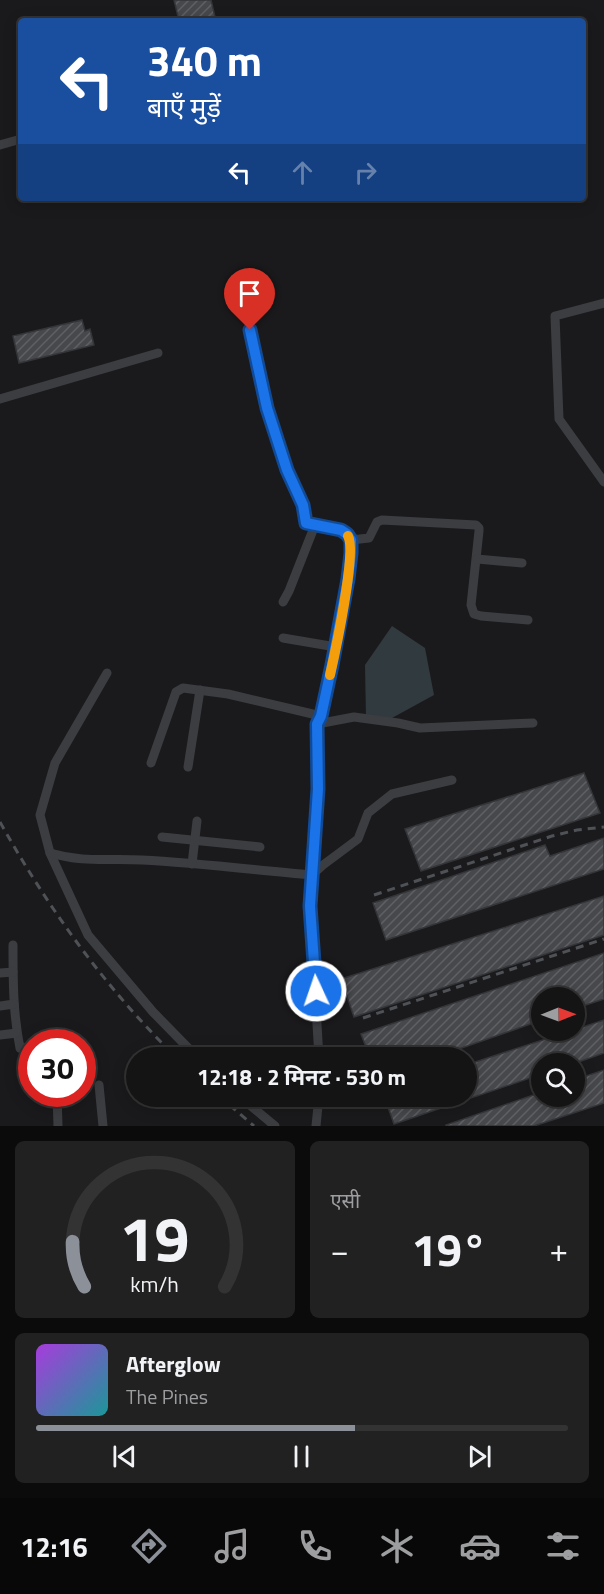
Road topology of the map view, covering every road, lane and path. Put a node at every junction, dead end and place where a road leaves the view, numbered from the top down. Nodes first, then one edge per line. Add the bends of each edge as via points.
1 (18, 140) edge
2 (0, 145) edge
3 (604, 303) edge
4 (250, 330) dead end
5 (158, 353) dead end
6 (0, 399) edge
7 (604, 482) edge
8 (315, 525) junction
9 (351, 540) junction
10 (477, 559) junction
11 (522, 563) dead end
12 (283, 602) dead end
13 (528, 620) dead end
14 (283, 638) dead end
15 (336, 647) junction
16 (107, 674) dead end
17 (200, 690) junction
18 (319, 720) junction
19 (533, 723) dead end
20 (151, 763) dead end
21 (188, 767) dead end
22 (452, 780) dead end
23 (197, 821) dead end
24 (162, 837) dead end
25 (194, 841) junction
26 (260, 847) dead end
27 (50, 853) junction
28 (192, 864) junction
29 (312, 875) junction
30 (13, 945) dead end
31 (13, 972) junction
32 (0, 973) edge
33 (14, 1004) junction
34 (0, 1006) edge
35 (17, 1033) junction
36 (0, 1035) edge
37 (18, 1038) edge
38 (187, 1047) edge
39 (318, 1047) edge
40 (99, 1085) dead end
41 (57, 1107) edge
42 (252, 1107) edge
43 (317, 1107) edge
44 (58, 1126) edge
45 (103, 1126) edge
46 (275, 1126) edge
47 (316, 1126) edge

1 - 2 street
3 - 7 street via 555,315 559,419
4 - 8 street via 267,408 287,470 303,505 306,523
5 - 6 street
8 - 9 street via 341,530
8 - 12 street
9 - 10 street via 369,538 382,520 471,524 479,528
9 - 15 street
10 - 11 street
10 - 13 street via 471,605 474,614
14 - 15 street
15 - 18 street
16 - 27 street via 56,763 40,815
17 - 18 street
17 - 20 street via 183,688 176,692
17 - 21 street
18 - 19 street via 354,717 420,728
18 - 29 street
22 - 29 street via 392,794 368,813 358,839
23 - 25 street
24 - 25 street
25 - 26 street
25 - 28 street
27 - 28 street via 92,861
27 - 38 street via 88,935
28 - 29 street
29 - 39 street via 310,906
30 - 31 street
31 - 32 street
31 - 33 street
33 - 34 street
33 - 35 street
35 - 36 street
35 - 37 street
40 - 45 street
41 - 44 street
42 - 46 street
43 - 47 street

